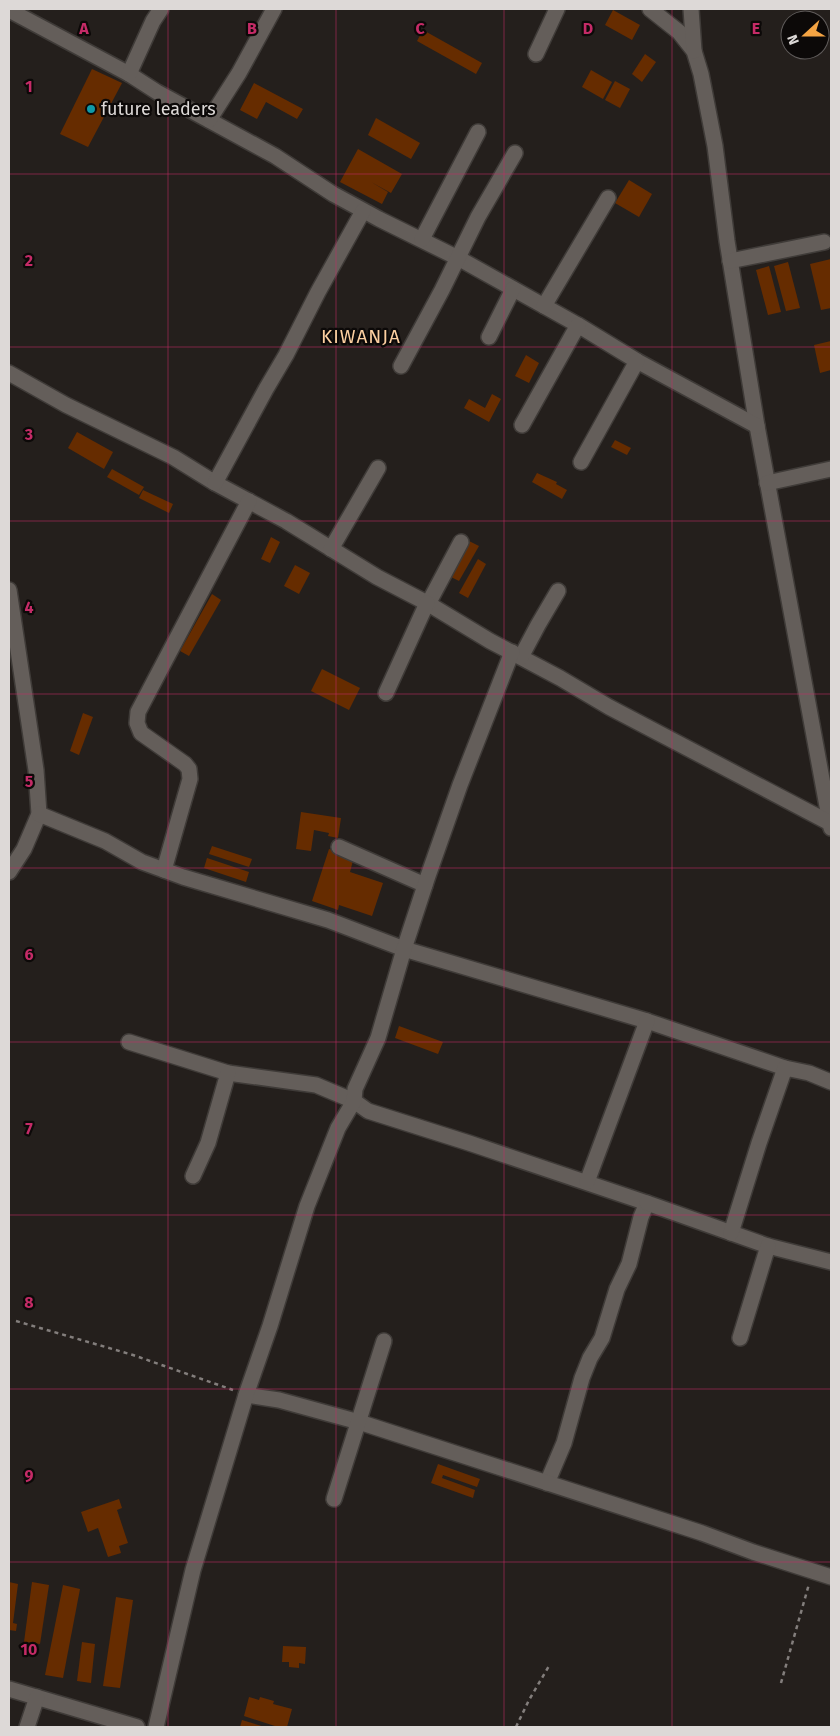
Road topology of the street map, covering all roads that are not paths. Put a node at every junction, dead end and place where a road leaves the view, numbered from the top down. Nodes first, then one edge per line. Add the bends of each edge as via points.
1 (161, 9) edge
2 (274, 9) edge
3 (557, 9) edge
4 (650, 9) edge
5 (691, 9) edge
6 (9, 10) edge
7 (694, 51) junction
8 (536, 54) dead end
9 (129, 74) junction
10 (209, 120) junction
11 (478, 132) dead end
12 (515, 153) dead end
13 (608, 198) dead end
14 (364, 211) junction
15 (422, 239) junction
16 (824, 242) dead end
17 (458, 258) junction
18 (730, 261) junction
19 (513, 289) junction
20 (544, 306) junction
21 (578, 325) junction
22 (489, 337) dead end
23 (637, 361) junction
24 (401, 366) dead end
25 (9, 372) edge
26 (522, 425) dead end
27 (757, 426) junction
28 (581, 462) dead end
29 (378, 468) dead end
30 (831, 469) edge
31 (215, 483) junction
32 (767, 484) junction
33 (249, 501) junction
34 (461, 542) dead end
35 (331, 549) junction
36 (9, 590) edge
37 (558, 591) dead end
38 (427, 603) junction
39 (517, 655) junction
40 (386, 693) dead end
41 (38, 814) junction
42 (830, 827) edge
43 (339, 847) dead end
44 (164, 870) junction
45 (9, 872) edge
46 (425, 884) junction
47 (404, 949) junction
48 (647, 1021) junction
49 (129, 1042) dead end
50 (786, 1068) junction
51 (228, 1073) junction
52 (831, 1082) edge
53 (354, 1101) junction
54 (193, 1176) dead end
55 (587, 1182) junction
56 (647, 1203) junction
57 (731, 1233) junction
58 (768, 1246) junction
59 (831, 1262) edge
60 (740, 1338) dead end
61 (384, 1341) dead end
62 (246, 1395) junction
63 (359, 1422) junction
64 (547, 1483) junction
65 (334, 1499) dead end
66 (831, 1577) edge
67 (9, 1689) edge
68 (37, 1697) junction
69 (27, 1727) edge
70 (137, 1727) edge
71 (156, 1727) edge

1 - 9 street
2 - 10 street
3 - 8 street
4 - 7 street via 679,32
5 - 7 street
6 - 9 street
7 - 18 street via 715,146
9 - 10 street
10 - 14 street via 276,156
11 - 15 street
12 - 17 street
13 - 20 street
14 - 15 street
14 - 31 street
15 - 17 street
16 - 18 street
17 - 19 street
17 - 24 street
18 - 27 street
19 - 20 street
19 - 22 street
20 - 21 street
21 - 23 street
21 - 26 street
23 - 27 street
23 - 28 street
25 - 31 street via 66,406 173,458
27 - 32 street
29 - 35 street
30 - 32 street
31 - 33 street
32 - 42 street
33 - 35 street
33 - 44 street via 138,712 137,723 141,733 189,769 190,779
34 - 38 street
35 - 38 street
36 - 41 street via 36,770
37 - 39 street
38 - 39 street
38 - 40 street
39 - 42 street
39 - 46 street via 460,784
41 - 44 street via 87,833
41 - 45 street via 24,849
43 - 46 street
44 - 47 street via 328,920
46 - 47 street
47 - 48 street
47 - 53 street via 378,1038 355,1089
48 - 50 street
48 - 55 street
49 - 51 street
50 - 52 street
50 - 57 street
51 - 53 street via 316,1085
51 - 54 street via 208,1143
53 - 55 street via 368,1111
53 - 62 street via 338,1128 307,1206
55 - 56 street
56 - 57 street
56 - 64 street via 640,1217 629,1264 617,1289 602,1338 582,1378 564,1443
57 - 58 street
58 - 59 street
58 - 60 street
61 - 63 street
62 - 63 street via 279,1400
62 - 71 street via 193,1570
63 - 64 street
63 - 65 street
64 - 66 street
67 - 68 street
68 - 69 street
68 - 70 street

